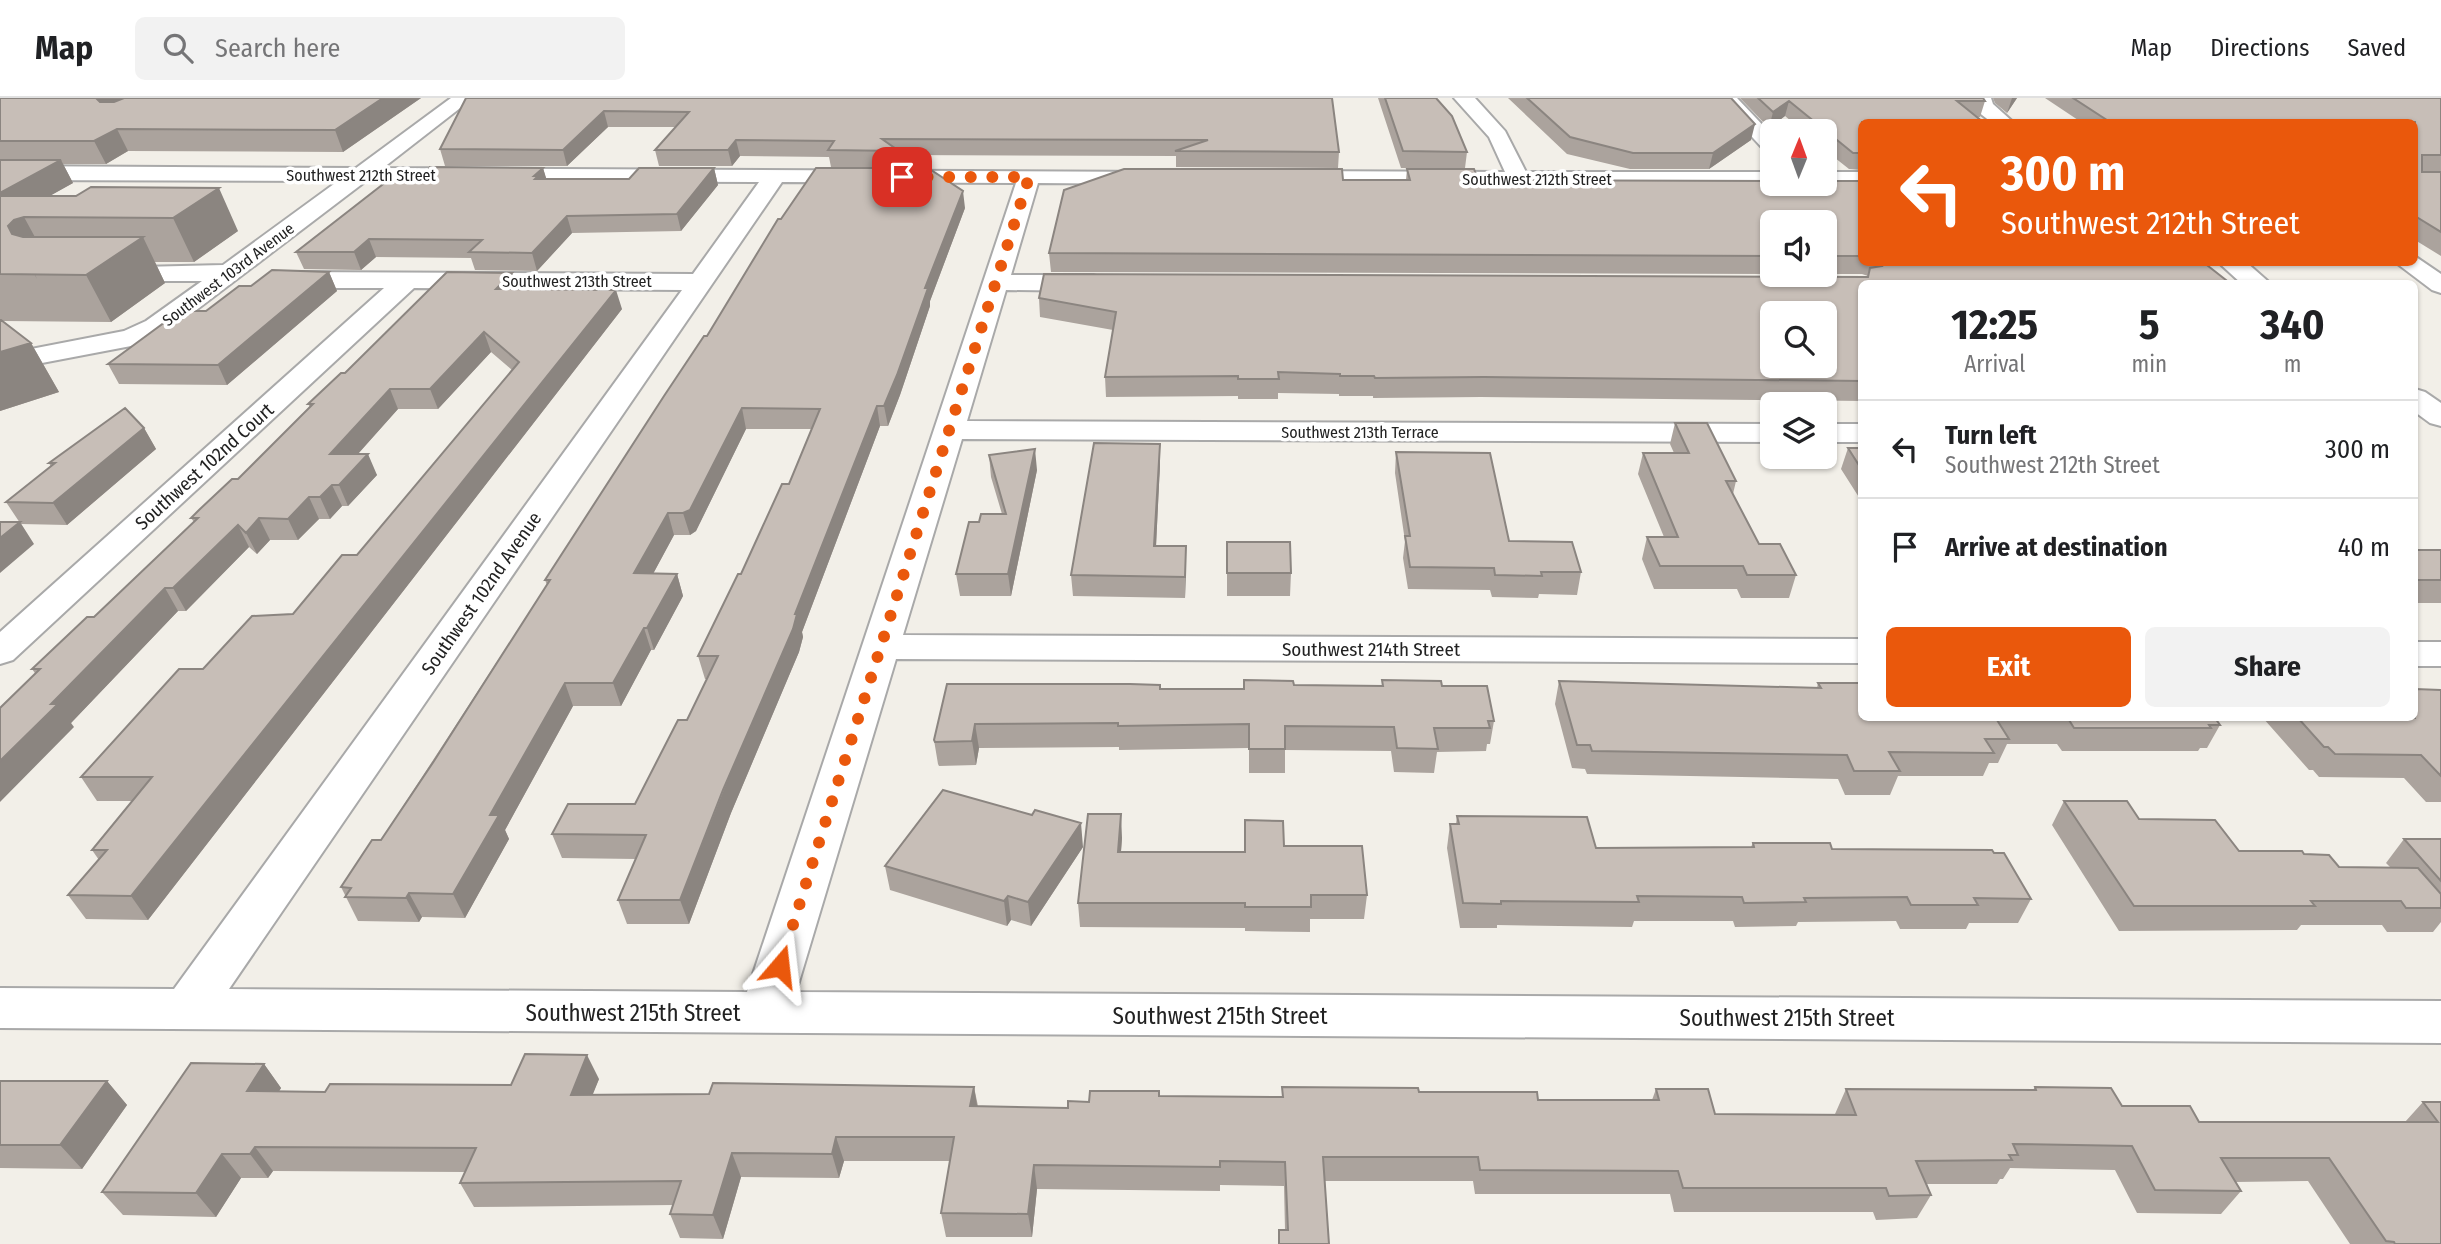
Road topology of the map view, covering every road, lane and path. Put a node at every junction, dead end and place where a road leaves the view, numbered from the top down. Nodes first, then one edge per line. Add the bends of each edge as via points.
1 (463, 98) edge
2 (1464, 98) edge
3 (1726, 98) edge
4 (1981, 98) edge
5 (1999, 119) edge
6 (1760, 134) edge
7 (0, 173) edge
8 (361, 174) junction
9 (775, 176) junction
10 (1029, 177) junction
11 (1183, 177) edge
12 (1267, 178) edge
13 (1519, 179) junction
14 (1760, 179) edge
15 (1838, 179) edge
16 (1858, 179) edge
17 (2235, 266) edge
18 (2413, 266) edge
19 (87, 272) edge
20 (230, 273) junction
21 (287, 280) edge
22 (408, 280) junction
23 (2254, 280) edge
24 (700, 282) junction
25 (995, 282) junction
26 (1112, 283) edge
27 (2441, 285) edge
28 (0, 363) edge
29 (2418, 400) edge
30 (2441, 417) edge
31 (948, 430) junction
32 (1760, 433) edge
33 (1837, 433) edge
34 (1858, 433) edge
35 (2418, 435) edge
36 (2441, 435) edge
37 (880, 647) junction
38 (1858, 651) edge
39 (0, 652) edge
40 (2418, 654) edge
41 (2441, 654) edge
42 (0, 1009) edge
43 (187, 1010) junction
44 (765, 1013) junction
45 (2441, 1022) edge

1 - 8 street, Southwest 103rd Avenue
2 - 13 street via 1498,135
3 - 6 street
4 - 5 street via 1984,107
7 - 8 street, Southwest 212th Street
8 - 9 street, Southwest 212th Street
8 - 20 street, Southwest 103rd Avenue
9 - 10 street, Southwest 212th Street
9 - 24 street, Southwest 102nd Avenue
10 - 11 street, Southwest 212th Street
10 - 25 street
12 - 13 street, Southwest 212th Street
13 - 14 street, Southwest 212th Street
15 - 16 street
17 - 23 street
18 - 27 street
19 - 20 street
20 - 28 street, Southwest 103rd Avenue via 144,333
21 - 22 street, Southwest 213th Street
22 - 24 street, Southwest 213th Street
22 - 39 street, Southwest 102nd Court
24 - 43 street, Southwest 102nd Avenue
25 - 26 street
25 - 31 street
29 - 30 street
31 - 32 street, Southwest 213th Terrace
31 - 37 street
33 - 34 street
35 - 36 street
37 - 38 street, Southwest 214th Street
37 - 44 street
40 - 41 street
42 - 43 street, Southwest 215th Street
43 - 44 street, Southwest 215th Street
44 - 45 street, Southwest 215th Street

